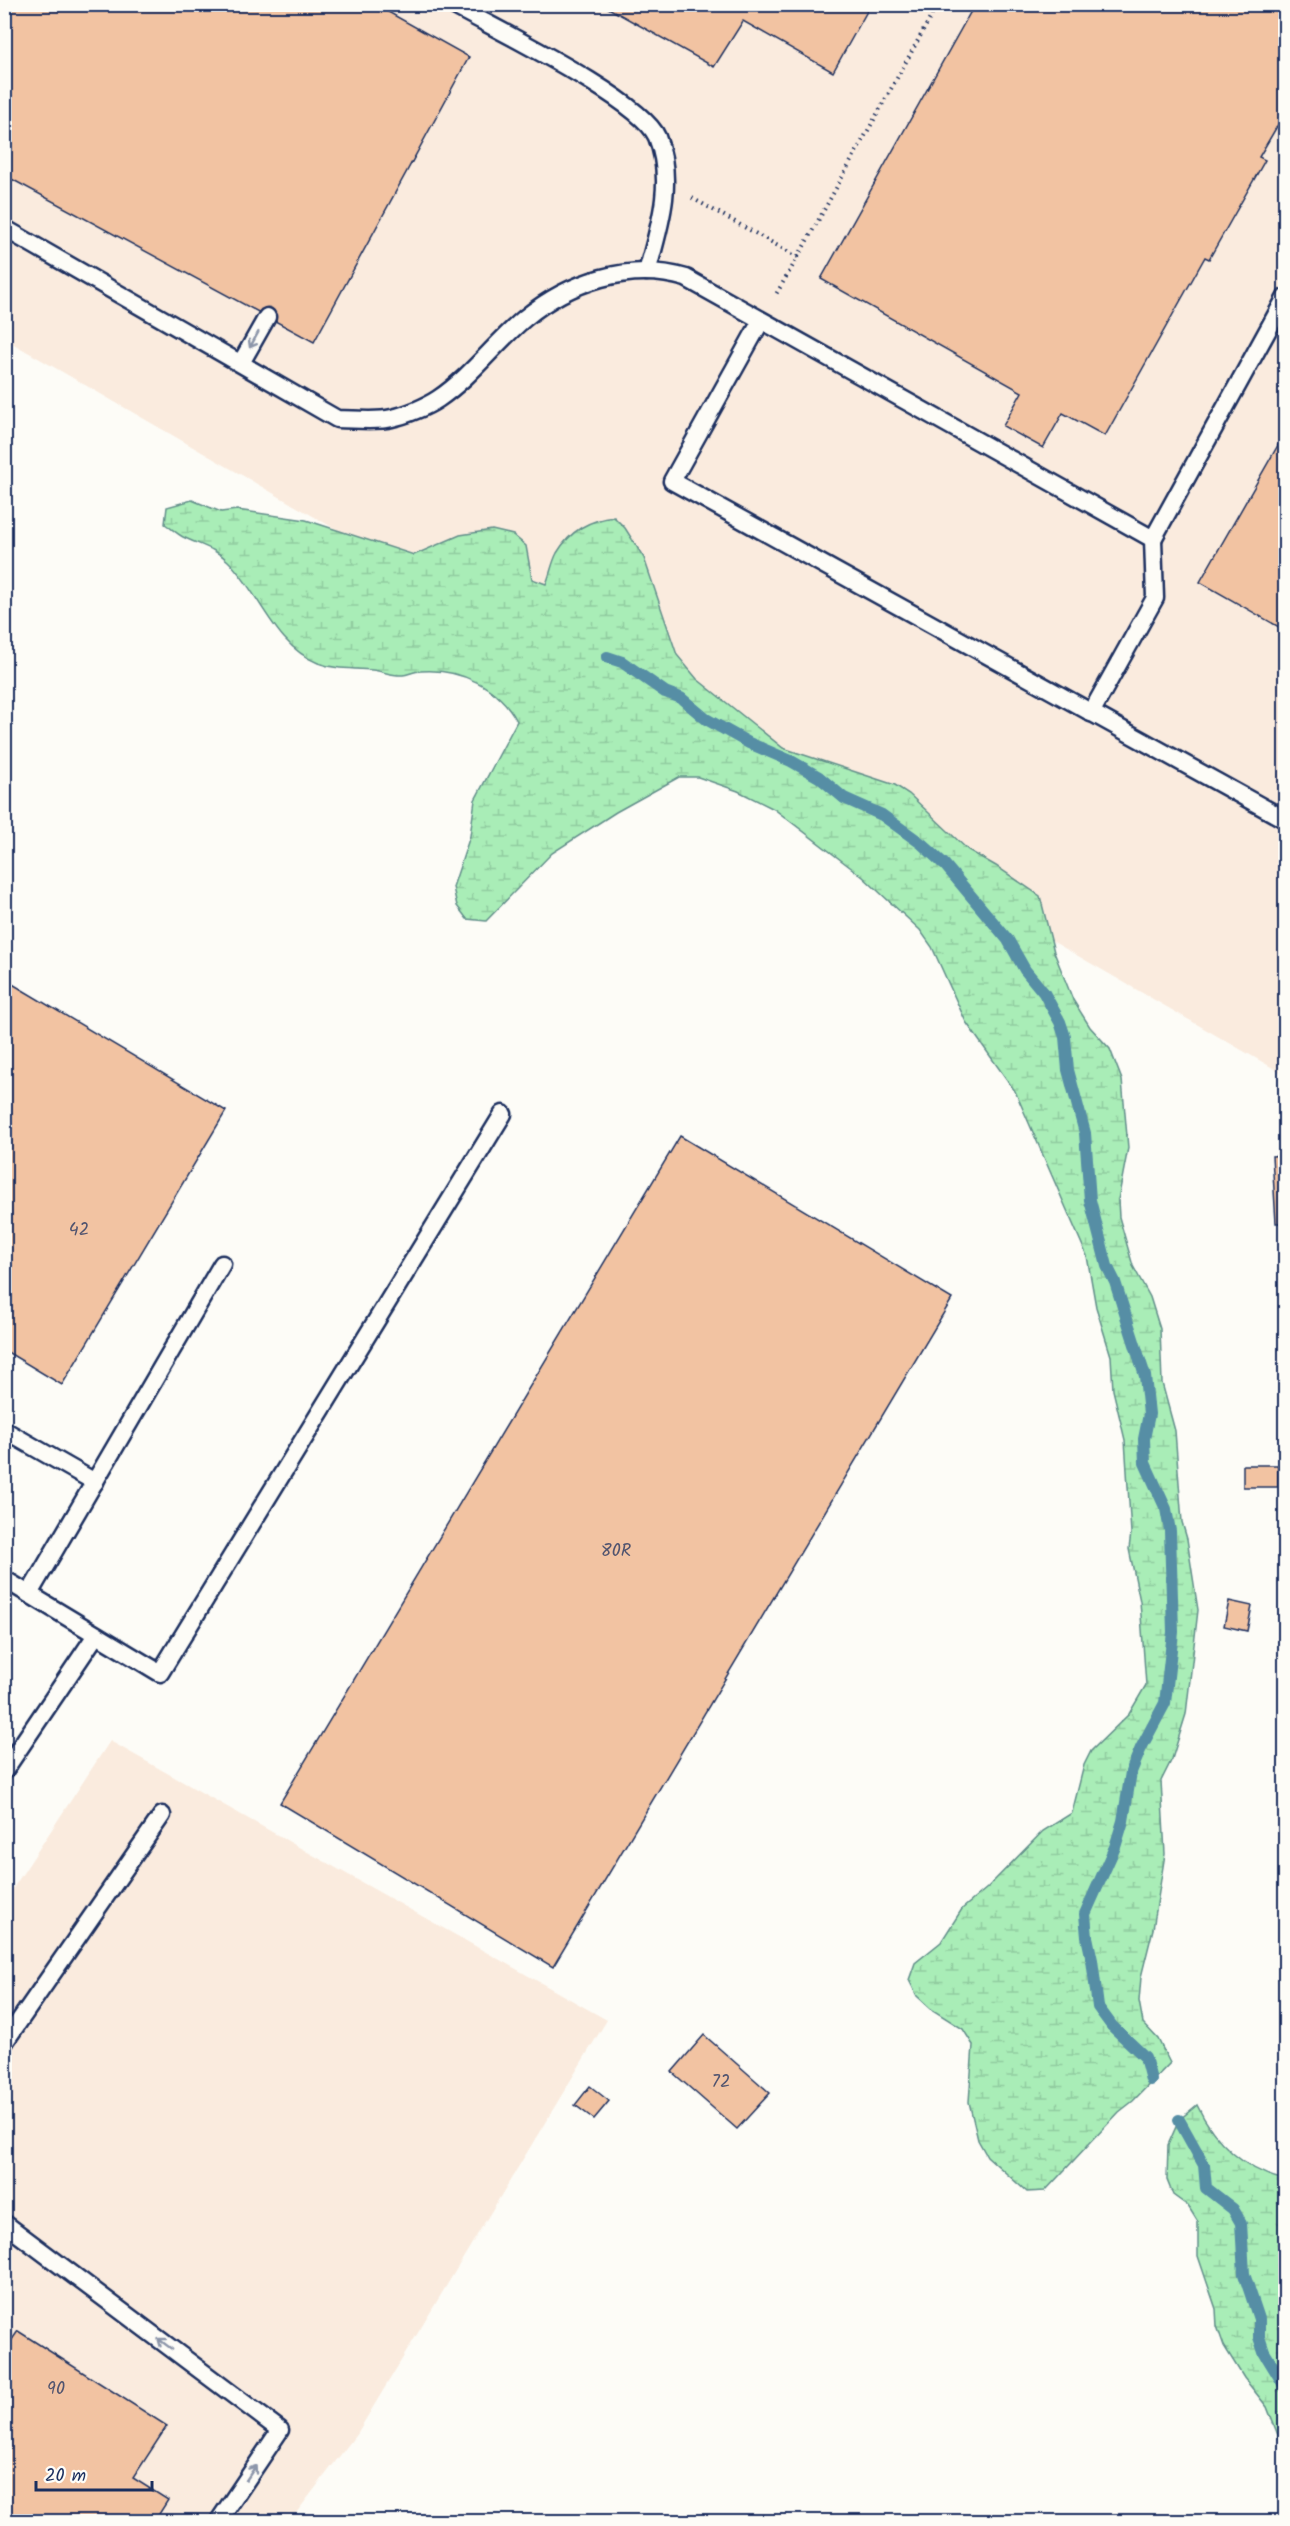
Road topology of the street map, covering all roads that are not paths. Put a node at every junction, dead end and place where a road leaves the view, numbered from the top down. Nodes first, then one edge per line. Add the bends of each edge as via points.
1 (451, 4) edge
2 (4, 228) edge
3 (647, 272) junction
4 (1286, 297) edge
5 (267, 317) dead end
6 (761, 321) junction
7 (241, 363) junction
8 (1153, 539) junction
9 (1091, 713) junction
10 (1286, 820) edge
11 (503, 1114) dead end
12 (222, 1264) dead end
13 (4, 1430) edge
14 (95, 1482) junction
15 (4, 1579) edge
16 (29, 1594) junction
17 (96, 1635) junction
18 (4, 1771) edge
19 (162, 1815) dead end
20 (4, 2043) edge
21 (4, 2223) edge
22 (218, 2522) edge

1 - 3 lane via 578,74 639,115 656,135 665,192
2 - 7 lane
3 - 6 lane via 667,272 686,278
3 - 7 lane via 593,279 556,295 524,319 477,367 437,400 391,419 338,418
4 - 8 lane
5 -> 7 lane
6 - 8 lane
6 - 9 lane via 672,481
8 - 9 lane via 1155,598
9 - 10 lane
11 - 17 lane via 160,1673
12 - 14 lane
13 - 14 lane
14 - 16 lane
15 - 16 lane
16 - 17 lane
17 - 18 lane
19 - 20 lane
22 -> 21 lane via 280,2430

